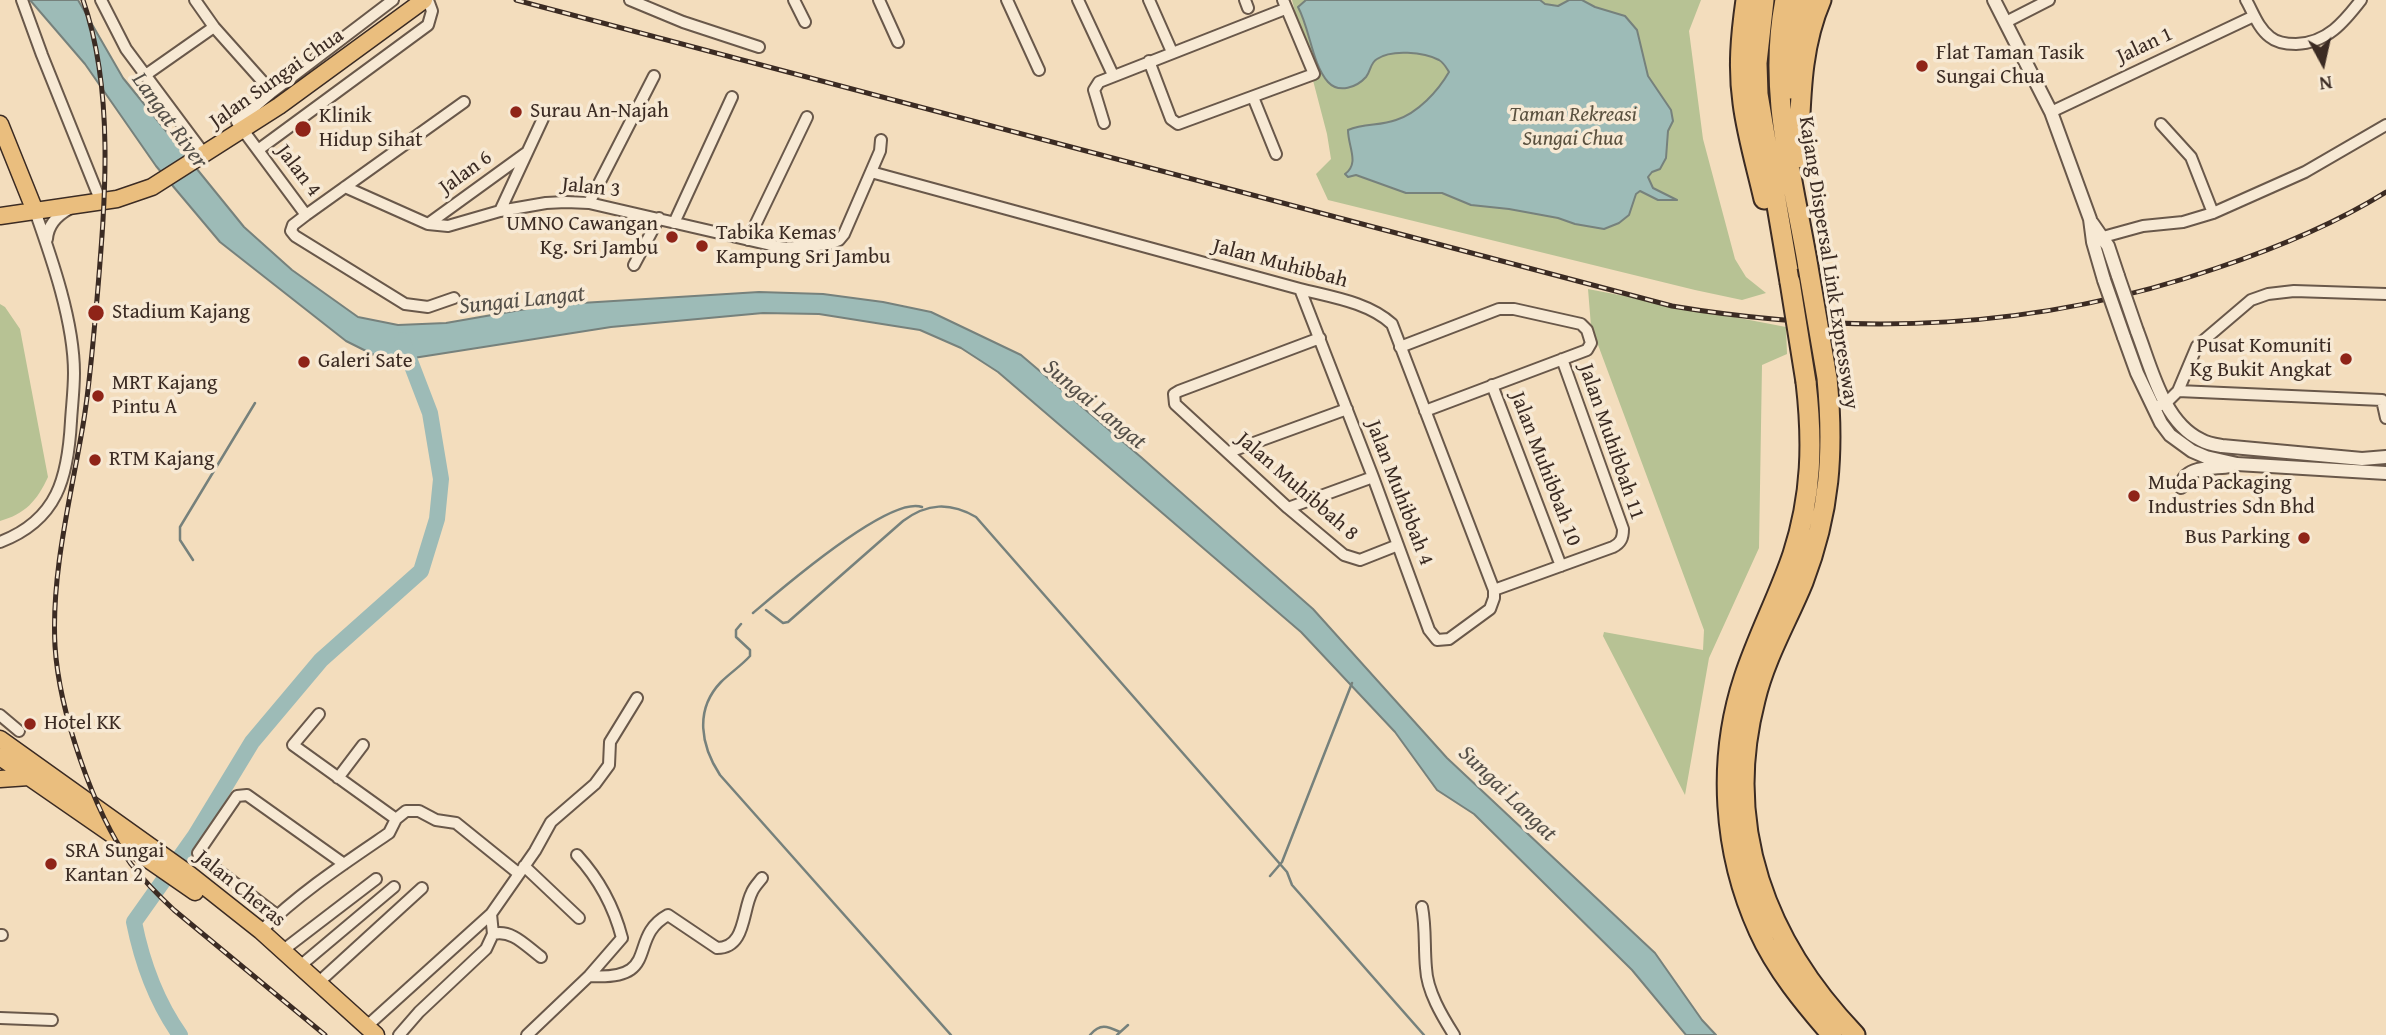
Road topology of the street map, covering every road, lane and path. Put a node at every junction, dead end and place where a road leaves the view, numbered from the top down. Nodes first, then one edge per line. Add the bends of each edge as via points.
1 (22, 0) edge
2 (101, 0) edge
3 (195, 0) edge
4 (393, 0) edge
5 (426, 0) edge
6 (630, 0) edge
7 (794, 0) edge
8 (895, 0) edge
9 (1007, 0) edge
10 (1078, 0) edge
11 (1149, 0) edge
12 (1746, 0) edge
13 (1764, 0) edge
14 (1785, 0) edge
15 (1804, 0) edge
16 (1821, 0) edge
17 (2049, 0) edge
18 (2246, 0) edge
19 (2361, 0) edge
20 (1994, 1) edge
21 (881, 3) edge
22 (1284, 5) edge
23 (2254, 16) junction
24 (804, 22) dead end
25 (2006, 22) junction
26 (214, 27) junction
27 (898, 42) dead end
28 (759, 47) dead end
29 (1172, 52) junction
30 (1149, 61) junction
31 (1039, 69) dead end
32 (147, 74) junction
33 (1113, 75) junction
34 (654, 76) dead end
35 (732, 97) dead end
36 (1253, 97) junction
37 (275, 99) junction
38 (464, 102) dead end
39 (2051, 112) junction
40 (546, 113) dead end
41 (807, 117) dead end
42 (1104, 123) dead end
43 (0, 124) edge
44 (2161, 124) dead end
45 (2386, 125) edge
46 (243, 130) junction
47 (881, 140) dead end
48 (258, 150) junction
49 (526, 153) junction
50 (1276, 154) dead end
51 (201, 157) junction
52 (1798, 158) junction
53 (870, 172) junction
54 (345, 187) junction
55 (1796, 197) junction
56 (101, 202) junction
57 (589, 203) junction
58 (73, 207) junction
59 (35, 211) junction
60 (500, 211) junction
61 (2213, 213) junction
62 (306, 215) junction
63 (0, 216) edge
64 (659, 218) junction
65 (2090, 219) junction
66 (674, 223) junction
67 (428, 224) junction
68 (2103, 237) junction
69 (748, 240) junction
70 (47, 242) junction
71 (634, 265) dead end
72 (1796, 274) junction
73 (1300, 289) junction
74 (2386, 294) edge
75 (454, 298) dead end
76 (1321, 338) junction
77 (1401, 347) junction
78 (1562, 359) junction
79 (1492, 385) junction
80 (2178, 391) junction
81 (2166, 403) junction
82 (1347, 409) junction
83 (2153, 409) junction
84 (1425, 411) junction
85 (2386, 418) edge
86 (1229, 452) junction
87 (2386, 457) edge
88 (2237, 464) junction
89 (2386, 473) edge
90 (1373, 477) junction
91 (2182, 487) dead end
92 (1289, 508) junction
93 (0, 541) edge
94 (1398, 545) junction
95 (1561, 566) junction
96 (1494, 594) junction
97 (637, 698) dead end
98 (319, 714) dead end
99 (0, 715) edge
100 (19, 731) dead end
101 (0, 739) edge
102 (363, 745) dead end
103 (0, 757) edge
104 (29, 778) junction
105 (338, 778) junction
106 (0, 779) edge
107 (396, 819) junction
108 (577, 855) dead end
109 (163, 862) junction
110 (344, 864) junction
111 (521, 869) junction
112 (185, 878) junction
113 (376, 878) dead end
114 (762, 878) dead end
115 (394, 887) dead end
116 (422, 888) dead end
117 (1422, 906) dead end
118 (491, 914) junction
119 (277, 915) junction
120 (579, 918) dead end
121 (261, 931) junction
122 (493, 934) junction
123 (282, 951) junction
124 (449, 952) junction
125 (541, 957) dead end
126 (300, 966) junction
127 (465, 970) junction
128 (589, 976) junction
129 (318, 982) junction
130 (0, 1018) edge
131 (52, 1020) dead end
132 (368, 1032) edge
133 (399, 1035) edge
134 (527, 1035) edge
135 (1454, 1035) edge
136 (1832, 1035) edge
137 (1855, 1035) edge

1 - 56 street
2 - 32 street via 126,49
3 - 26 street
4 - 37 street
5 - 37 main road, Jalan Sungai Chua
5 - 48 street via 432,11 428,25
6 - 28 street
7 - 24 street
8 - 21 street
9 - 31 street
10 - 33 street
11 - 29 street
12 - 72 highway via 1740,55 1743,105 1770,224
13 - 72 highway, Kajang Dispersal Link Expressway via 1758,94
14 - 55 highway, Kajang Dispersal Link Expressway via 1778,64 1784,142
15 - 52 highway via 1790,77
16 - 52 highway via 1800,87
17 - 25 street
18 - 23 street
19 - 23 street via 2329,34 2299,44 2272,39
20 - 25 street
21 - 27 street
22 - 29 street
22 - 36 street via 1314,75
23 - 39 street, Jalan 1
25 - 39 street
26 - 32 street
26 - 37 street
29 - 30 street
30 - 33 street
30 - 36 street via 1175,123
32 - 51 street
33 - 42 street via 1095,86
34 - 57 street
35 - 66 street
36 - 50 street
37 - 46 main road, Jalan Sungai Chua
38 - 54 street, Jalan 4
39 - 65 street
40 - 49 street
41 - 69 street
43 - 59 main road
44 - 61 street via 2191,157
45 - 61 street via 2305,173
46 - 48 street, Jalan 4
46 - 51 main road, Jalan Sungai Chua
47 - 53 street
48 - 62 street, Jalan 4
49 - 60 street
49 - 67 street, Jalan 6
51 - 56 main road, Jalan Sungai Chua via 152,187
52 - 55 highway
53 - 69 street, Jalan 3 via 838,240 783,248
53 - 73 street, Jalan Muhibbah
54 - 62 street, Jalan 4
54 - 67 street, Jalan 3
55 - 72 highway, Kajang Dispersal Link Expressway
56 - 58 main road, Jalan Sungai Chua
57 - 60 street, Jalan 3 via 546,203
57 - 64 street, Jalan 3
58 - 59 main road, Jalan Sungai Chua
58 - 70 street via 50,226
59 - 63 main road, Jalan Sungai Chua
59 - 70 street
60 - 67 street, Jalan 3 via 447,226
61 - 68 street
62 - 75 street via 293,225 292,233 396,300 428,307
64 - 66 street, Jalan 3
64 - 71 street
65 - 68 street
65 - 83 street, bridge via 2104,280
66 - 69 street, Jalan 3
68 - 81 street, bridge
70 - 93 street via 65,306 74,370 69,454 60,489 47,509 24,532
72 - 136 highway, Kajang Dispersal Link Expressway, bridge via 1812,428 1811,470 1793,553 1735,711 1728,793 1735,866 1760,933
72 - 137 highway, Kajang Dispersal Link Expressway, bridge via 1827,378 1831,466 1817,544 1755,700 1744,793 1756,873 1778,930
73 - 76 street, Jalan Muhibbah 4
73 - 77 street, Jalan Muhibbah via 1381,314 1392,324
74 - 80 street via 2294,290 2250,300 2197,346
76 - 82 street, Jalan Muhibbah 4
76 - 86 street, Jalan Muhibbah 8 via 1174,394 1181,411
77 - 78 street via 1499,309 1514,309 1581,324 1591,343 1587,350
77 - 84 street, Jalan Muhibbah
78 - 79 street
78 - 95 street, Jalan Muhibbah 11 via 1623,538 1619,545
79 - 84 street
79 - 95 street, Jalan Muhibbah 10
80 - 81 street
80 - 85 street via 2382,400
81 - 83 street
81 - 87 street via 2186,430 2222,446 2362,459
82 - 86 street
82 - 90 street, Jalan Muhibbah 4
83 - 88 street via 2170,435 2192,452
84 - 96 street, Jalan Muhibbah
86 - 92 street, Jalan Muhibbah 8
88 - 89 street
88 - 91 street via 2190,473
90 - 92 street
90 - 94 street, Jalan Muhibbah 4
92 - 94 street, Jalan Muhibbah 8 via 1354,560
94 - 96 street, Jalan Muhibbah 4 via 1429,630 1437,640 1449,639 1490,609
95 - 96 street
97 - 111 street via 610,742 609,765 551,822
98 - 105 street via 293,745
99 - 100 street
101 - 109 main road, Jalan Cheras
102 - 105 street
103 - 104 main road, Jalan Cheras
104 - 106 main road
104 - 109 main road, Jalan Cheras
105 - 107 street
107 - 110 street via 389,833
107 - 111 street via 413,810 456,823 495,856
108 - 128 street via 607,897 621,934 618,944
109 - 112 main road, Jalan Cheras
110 - 119 street
110 - 119 street via 247,795 237,796 199,856
111 - 118 street
111 - 120 street
112 - 121 main road, Jalan Cheras
112 - 132 main road, Jalan Cheras
113 - 123 street
114 - 128 street via 752,892 739,935 730,945 717,948 668,915 651,927 641,958 630,971 610,978
115 - 126 street
116 - 129 street
117 - 135 street via 1427,977
118 - 122 street
118 - 124 street
119 - 121 street
121 - 123 main road, Jalan Cheras
122 - 125 street via 514,936
122 - 127 street via 486,949
123 - 126 main road, Jalan Cheras
124 - 127 street
124 - 132 street
126 - 129 main road, Jalan Cheras
127 - 133 street
128 - 134 street
129 - 132 main road, Jalan Cheras
130 - 131 street

